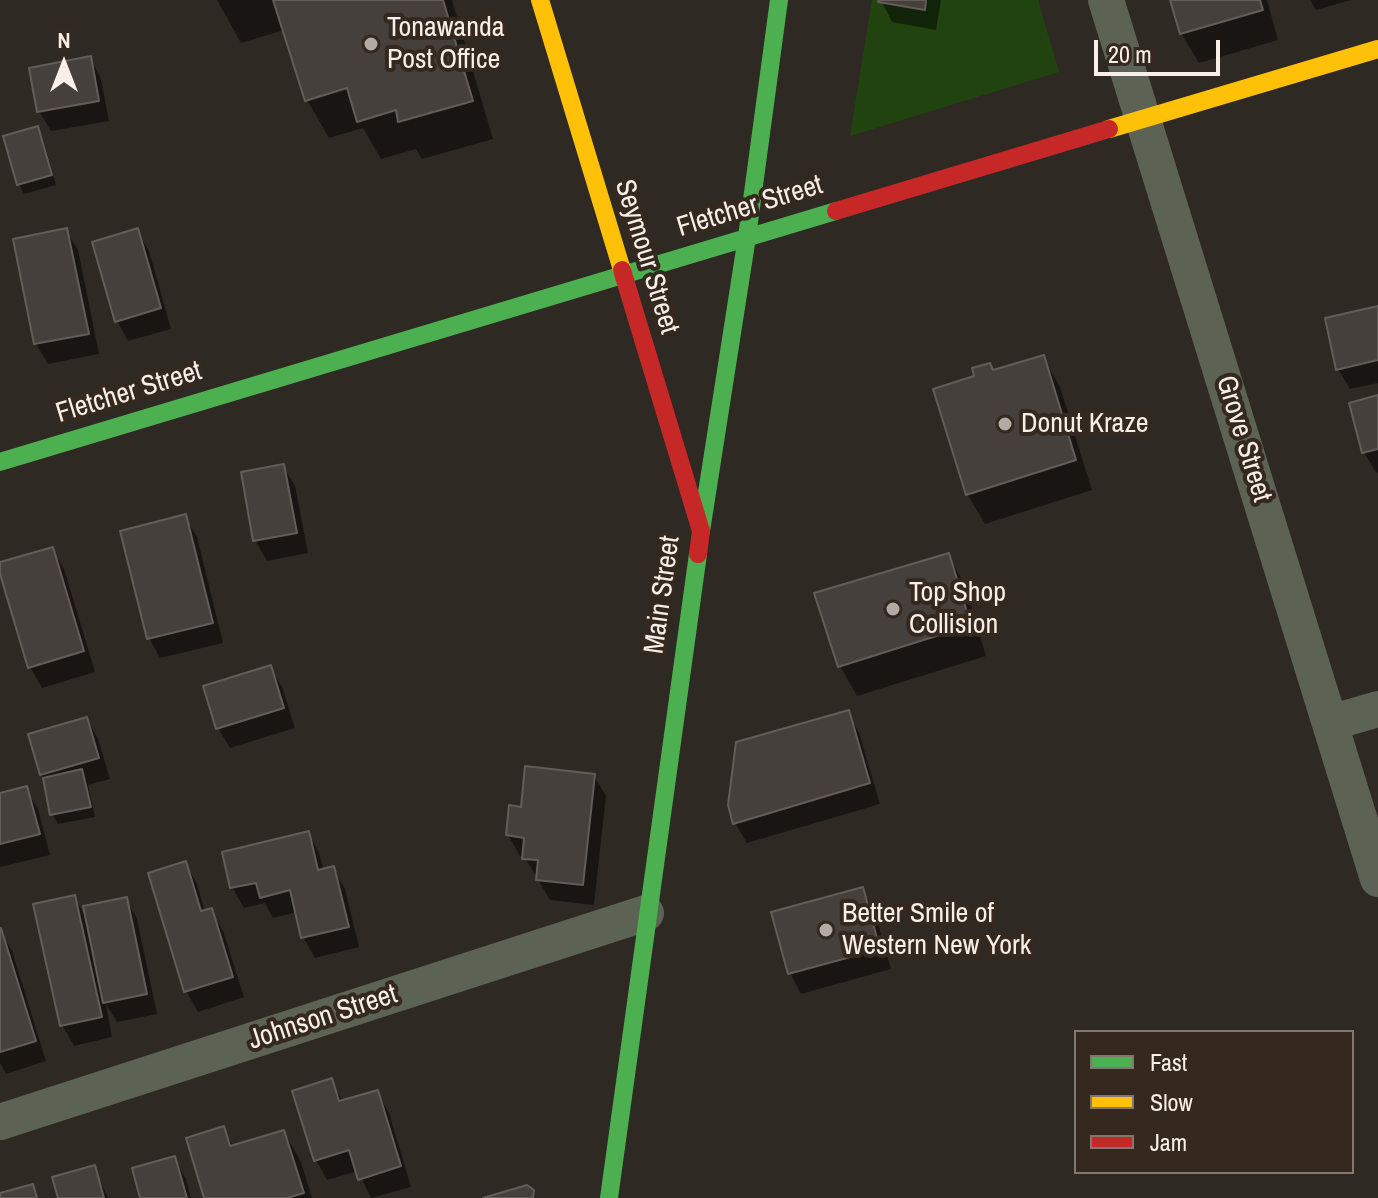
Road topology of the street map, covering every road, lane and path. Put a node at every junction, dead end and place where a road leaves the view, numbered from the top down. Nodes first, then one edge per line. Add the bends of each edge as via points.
1 (540, 0) edge
2 (779, 0) edge
3 (1106, 0) edge
4 (1378, 49) edge
5 (1144, 119) junction
6 (747, 237) junction
7 (621, 275) junction
8 (0, 462) edge
9 (701, 531) junction
10 (1378, 709) edge
11 (1330, 723) junction
12 (1378, 879) edge
13 (646, 913) junction
14 (0, 1122) edge
15 (609, 1198) edge

1 - 7 street, Seymour Street
2 - 6 street, Main Street
3 - 5 street, Grove Street
4 - 5 street, Fletcher Street
5 - 6 street, Fletcher Street
5 - 11 street, Grove Street
6 - 7 street, Fletcher Street
6 - 9 street, Main Street
7 - 8 street, Fletcher Street
7 - 9 street, Seymour Street
9 - 13 street, Main Street
10 - 11 street
11 - 12 street, Grove Street
13 - 14 street, Johnson Street
13 - 15 street, Main Street

